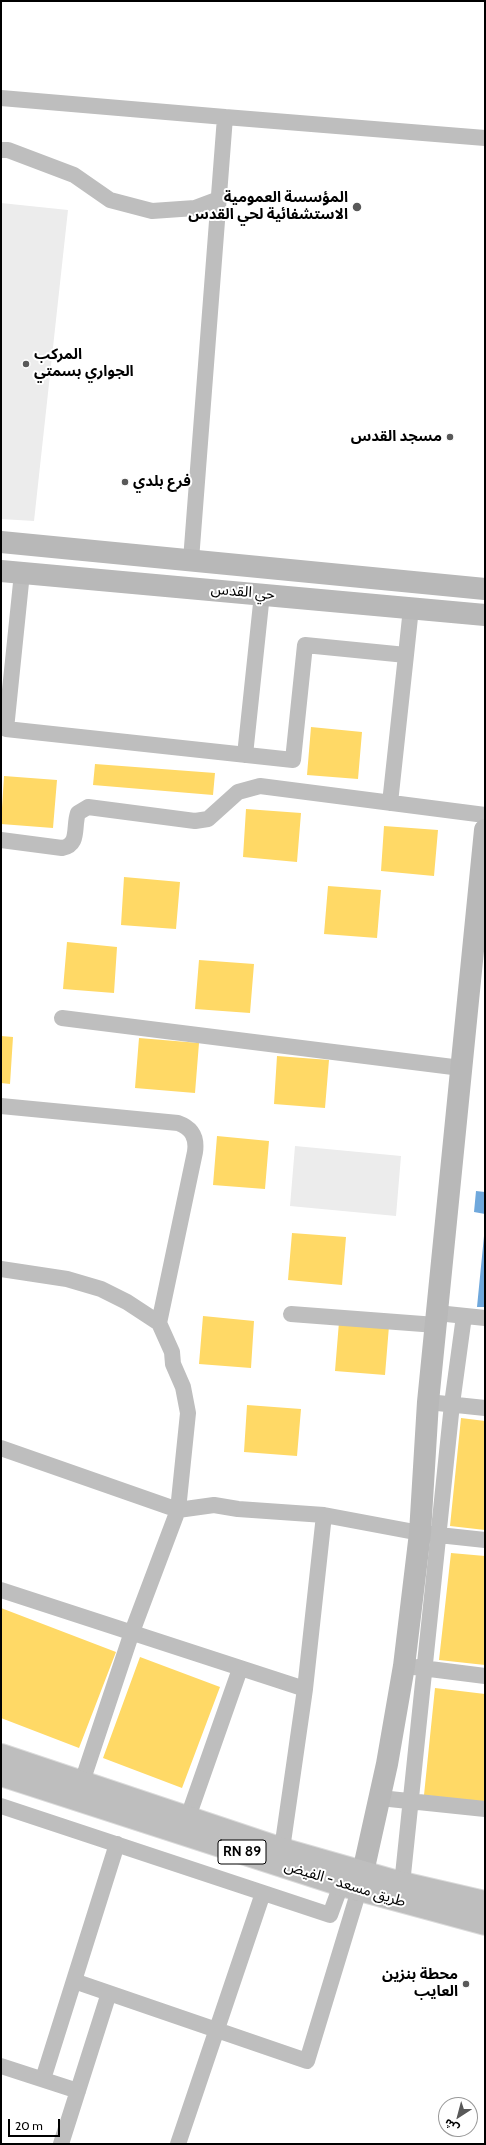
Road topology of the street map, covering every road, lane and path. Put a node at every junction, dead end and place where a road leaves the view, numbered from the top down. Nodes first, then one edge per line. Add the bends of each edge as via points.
1 (1, 98) edge
2 (225, 117) junction
3 (485, 138) edge
4 (1, 150) edge
5 (219, 199) junction
6 (1, 542) edge
7 (191, 560) junction
8 (11, 572) edge
9 (485, 589) edge
10 (262, 594) junction
11 (411, 608) junction
12 (485, 615) edge
13 (406, 655) junction
14 (245, 755) junction
15 (390, 803) junction
16 (485, 815) edge
17 (485, 830) edge
18 (1, 840) edge
19 (62, 1018) dead end
20 (461, 1068) junction
21 (1, 1106) edge
22 (1, 1269) edge
23 (291, 1314) dead end
24 (464, 1316) junction
25 (485, 1318) edge
26 (436, 1319) junction
27 (159, 1323) junction
28 (428, 1402) junction
29 (452, 1404) junction
30 (485, 1408) edge
31 (1, 1448) edge
32 (178, 1510) junction
33 (324, 1515) junction
34 (429, 1534) junction
35 (485, 1540) edge
36 (1, 1590) edge
37 (132, 1632) junction
38 (414, 1667) junction
39 (240, 1669) junction
40 (485, 1676) edge
41 (306, 1689) junction
42 (1, 1755) edge
43 (1, 1775) edge
44 (79, 1790) junction
45 (380, 1798) junction
46 (410, 1801) junction
47 (1, 1806) edge
48 (485, 1809) edge
49 (188, 1817) junction
50 (117, 1844) junction
51 (282, 1849) junction
52 (354, 1882) junction
53 (401, 1892) junction
54 (263, 1893) junction
55 (485, 1902) edge
56 (485, 1924) edge
57 (74, 1982) junction
58 (109, 1993) junction
59 (216, 2030) junction
60 (1, 2066) edge
61 (43, 2079) junction
62 (78, 2091) junction
63 (61, 2144) edge
64 (178, 2144) edge

1 - 2 street
2 - 3 street
2 - 5 street
4 - 5 street via 8,150 74,175 110,200 152,211 195,208
5 - 7 street
6 - 7 street
7 - 9 street
8 - 10 street, حي القدس
8 - 14 street via 6,729
10 - 11 street, حي القدس
10 - 14 street
11 - 12 street, حي القدس
11 - 13 street
13 - 14 street via 305,644 293,760
13 - 15 street
15 - 16 street
15 - 18 street via 260,786 238,792 208,819 195,821 88,807 78,814 74,842 69,846 62,848
17 - 20 street
19 - 20 street
20 - 26 street
21 - 27 street via 178,1123 192,1132 195,1138 195,1152
22 - 27 street via 67,1279 101,1289
23 - 26 street
24 - 25 street
24 - 26 street
24 - 29 street
26 - 28 street
27 - 32 street via 172,1352 173,1364 183,1387 188,1413
28 - 29 street
28 - 34 street
29 - 30 street
29 - 34 street
31 - 32 street
32 - 33 street via 214,1505
32 - 37 street
33 - 34 street
33 - 41 street
34 - 35 street
34 - 38 street
36 - 37 street
37 - 39 street
37 - 44 street
38 - 40 street
38 - 45 street
38 - 46 street
39 - 41 street
39 - 49 street
41 - 51 street
42 - 44 main road, طريق مسعد - الفيض / RN 89
43 - 44 main road, طريق مسعد - الفيض / RN 89
44 - 49 main road, طريق مسعد - الفيض / RN 89
44 - 52 main road, طريق مسعد - الفيض / RN 89
45 - 46 street
45 - 52 street
46 - 48 street
46 - 53 street
47 - 50 street
49 - 51 main road, طريق مسعد - الفيض / RN 89
50 - 54 street
50 - 57 street
51 - 52 main road, طريق مسعد - الفيض / RN 89
52 - 53 main road, طريق مسعد - الفيض / RN 89
52 - 54 street via 330,1916
52 - 59 street via 307,2061
53 - 55 main road, طريق مسعد - الفيض / RN 89
53 - 56 main road, طريق مسعد - الفيض / RN 89
54 - 59 street
57 - 58 street
57 - 61 street
58 - 59 street
58 - 62 street
59 - 64 street
60 - 61 street
61 - 62 street
62 - 63 street

